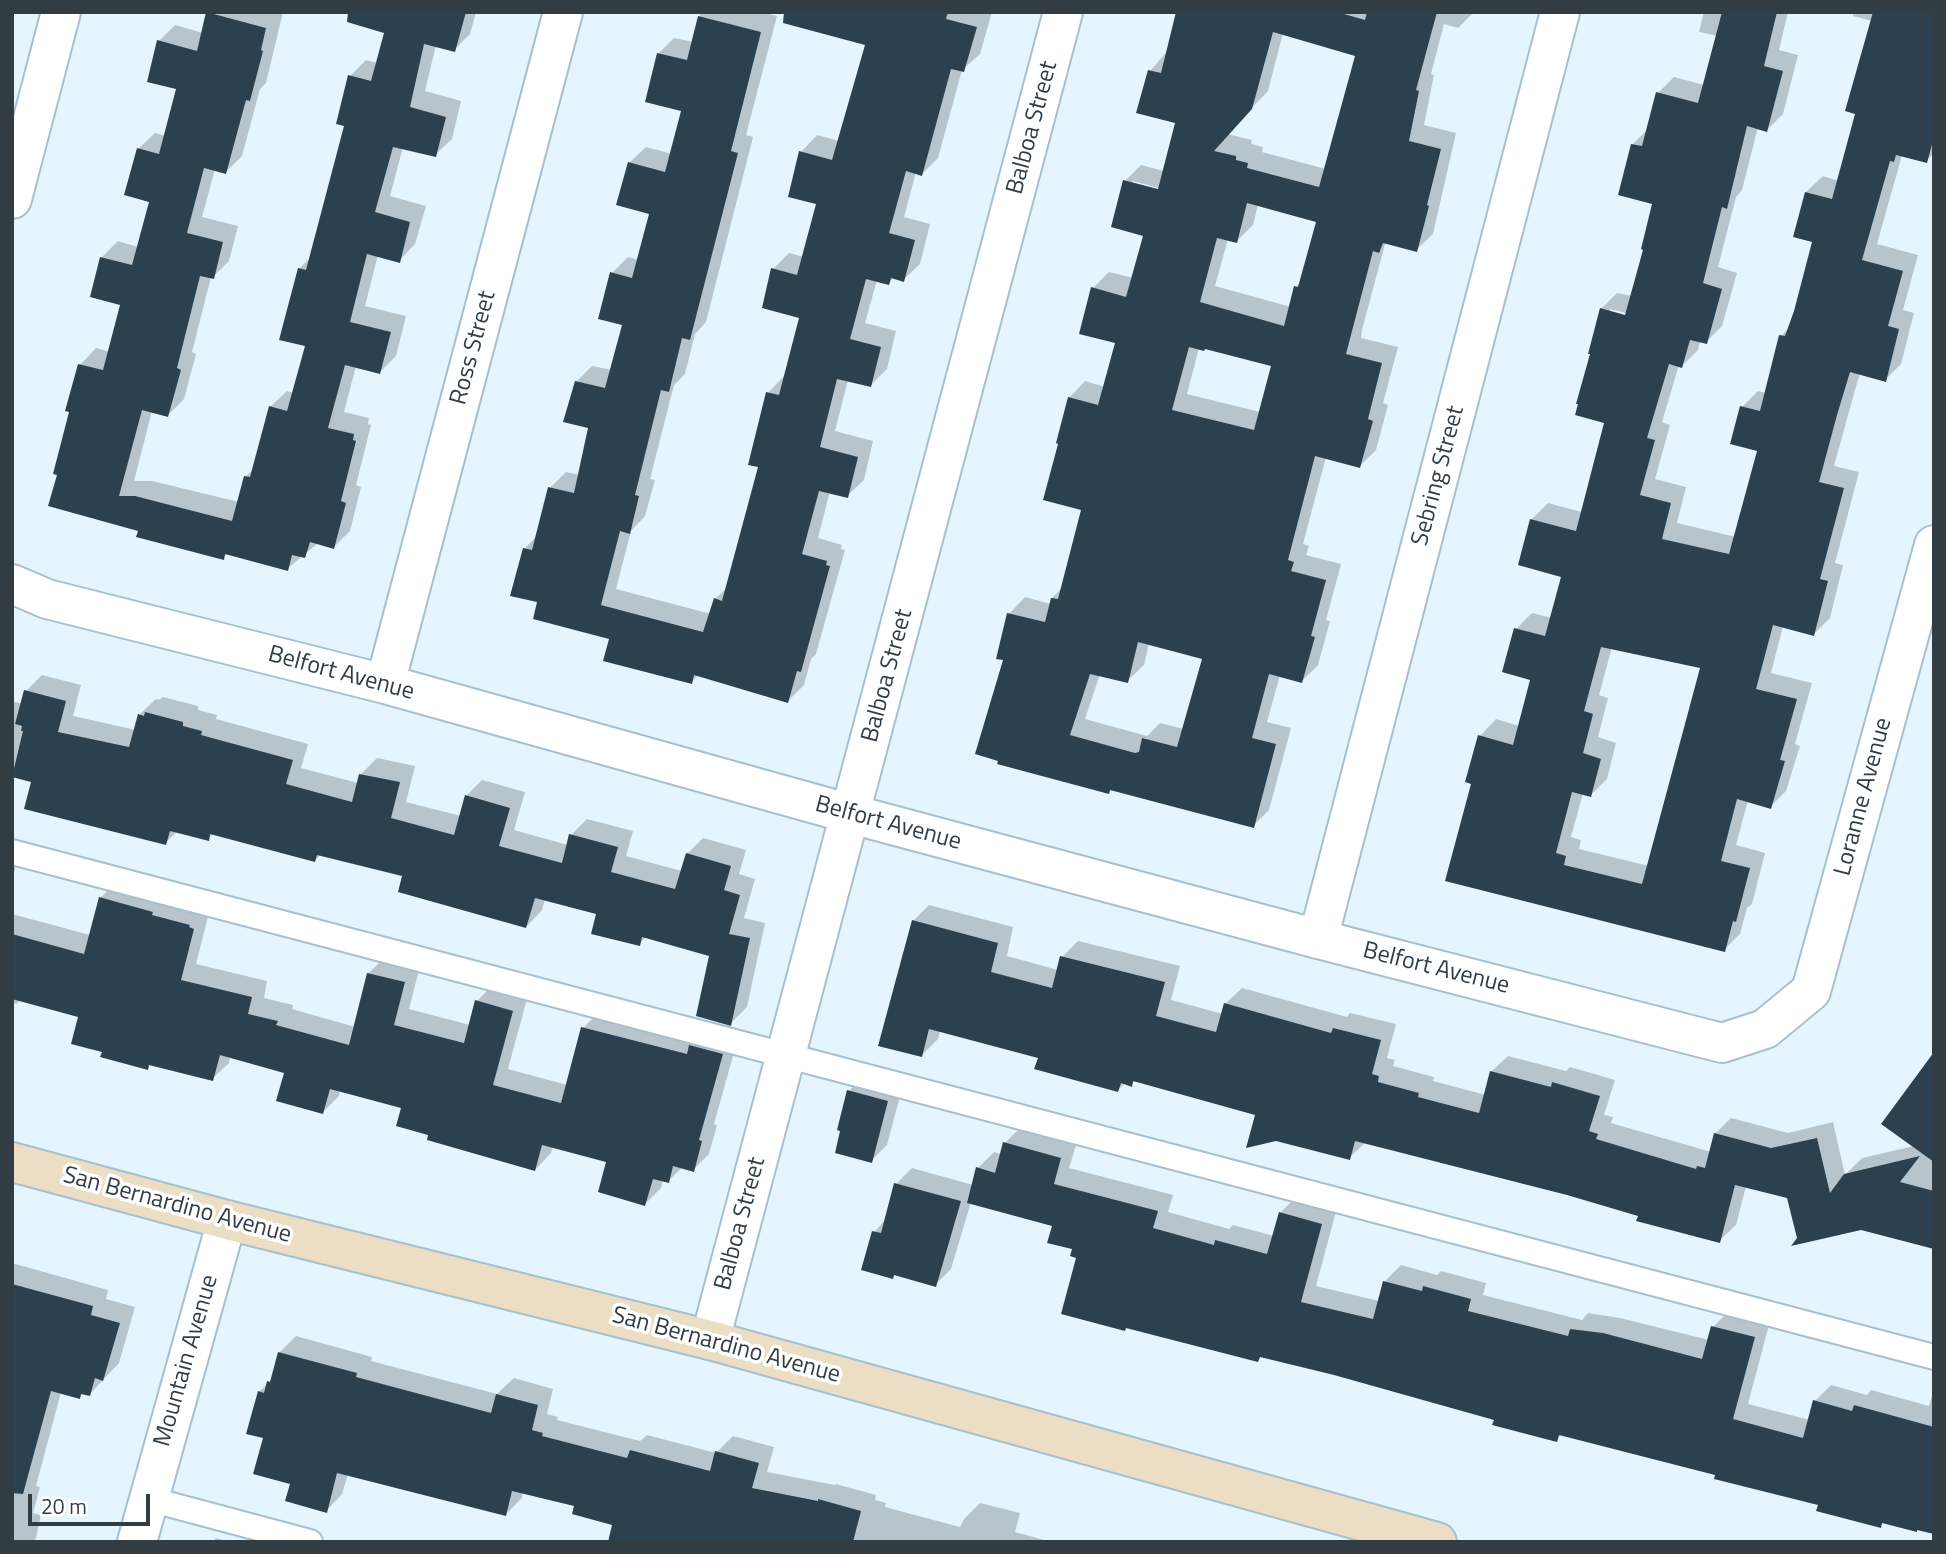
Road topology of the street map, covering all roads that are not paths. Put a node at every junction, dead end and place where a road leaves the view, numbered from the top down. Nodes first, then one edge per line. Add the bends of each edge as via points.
1 (61, 12) edge
2 (563, 12) edge
3 (1063, 12) edge
4 (1560, 12) edge
5 (12, 199) edge
6 (1934, 545) edge
7 (12, 583) edge
8 (385, 684) junction
9 (851, 814) junction
10 (12, 852) edge
11 (1318, 939) junction
12 (1765, 1029) joint
13 (787, 1054) junction
14 (12, 1163) edge
15 (227, 1220) junction
16 (710, 1340) junction
17 (1934, 1357) edge
18 (149, 1499) junction
19 (137, 1542) edge
20 (310, 1542) edge
21 (1437, 1542) edge

1 - 5 street
2 - 8 street, Ross Street
3 - 9 street, Balboa Street
4 - 11 street, Sebring Street
6 - 12 street, Loranne Avenue via 1811,991
7 - 8 street, Belfort Avenue via 47,599
8 - 9 street, Belfort Avenue
9 - 11 street, Belfort Avenue
9 - 13 street, Balboa Street
10 - 13 lane
11 - 12 street, Belfort Avenue via 1722,1043
13 - 16 street, Balboa Street
13 - 17 lane
14 - 15 main road, San Bernardino Avenue
15 - 16 main road, San Bernardino Avenue
15 - 18 street, Mountain Avenue
16 - 21 main road, San Bernardino Avenue
18 - 19 street, Mountain Avenue
18 - 20 lane

